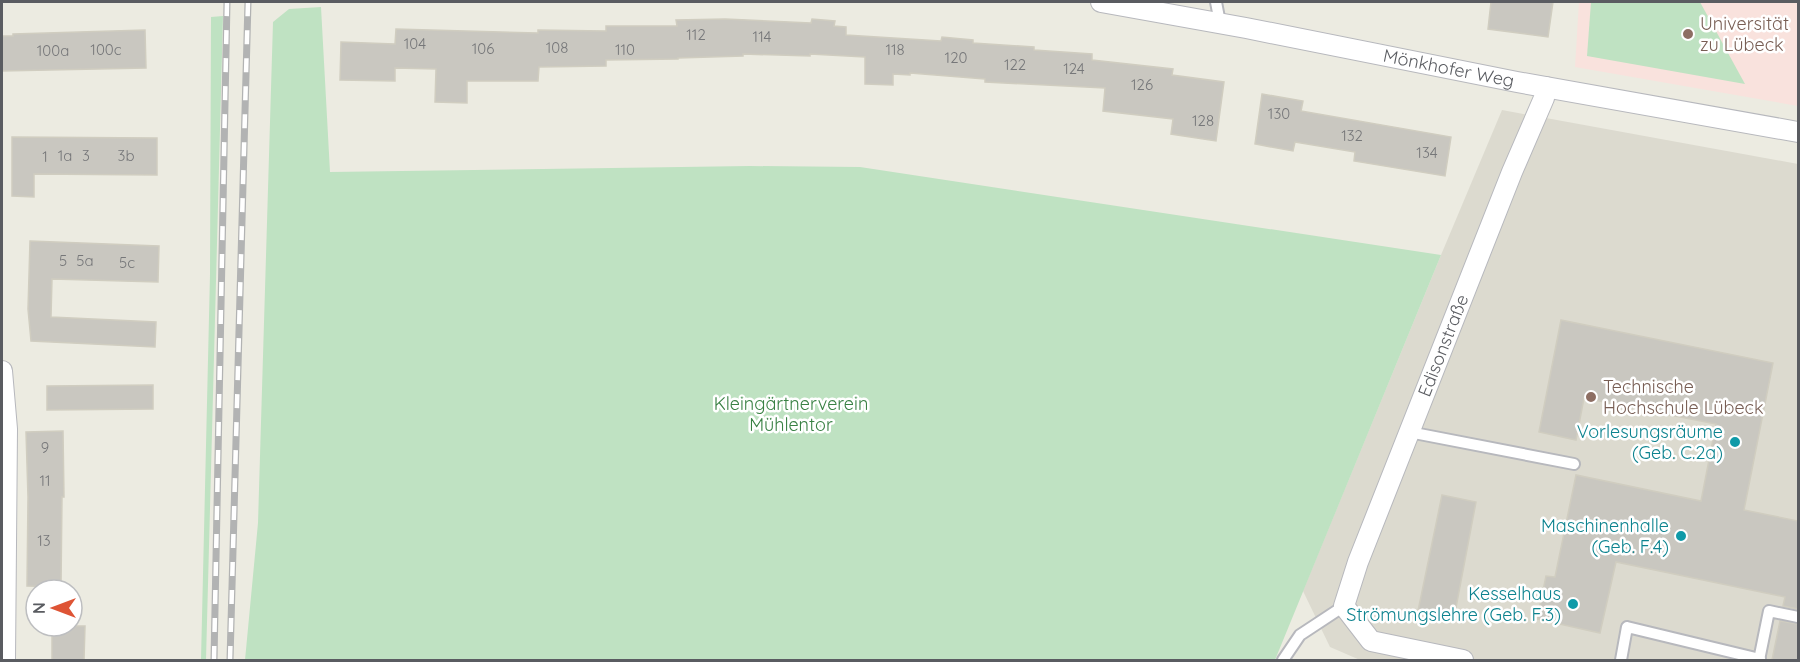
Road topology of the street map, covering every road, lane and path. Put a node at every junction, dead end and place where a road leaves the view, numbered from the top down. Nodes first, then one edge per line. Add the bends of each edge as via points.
1 (1101, 2) edge
2 (1216, 2) edge
3 (1220, 23) junction
4 (1546, 87) junction
5 (1798, 132) edge
6 (2, 371) edge
7 (1410, 432) junction
8 (1574, 464) dead end
9 (1344, 606) junction
10 (1798, 617) edge
11 (5, 660) edge
12 (1282, 660) edge
13 (1463, 660) edge
14 (1621, 660) edge
15 (1760, 660) edge

1 - 3 street, Mönkhofer Weg
2 - 3 lane
3 - 4 street, Mönkhofer Weg
4 - 5 street, Mönkhofer Weg
4 - 7 street, Edisonstraße
6 - 11 street via 7,429
7 - 8 lane
7 - 9 street, Edisonstraße
9 - 12 lane via 1300,635
9 - 13 street via 1371,641
10 - 15 lane via 1769,611
14 - 15 lane via 1627,627

